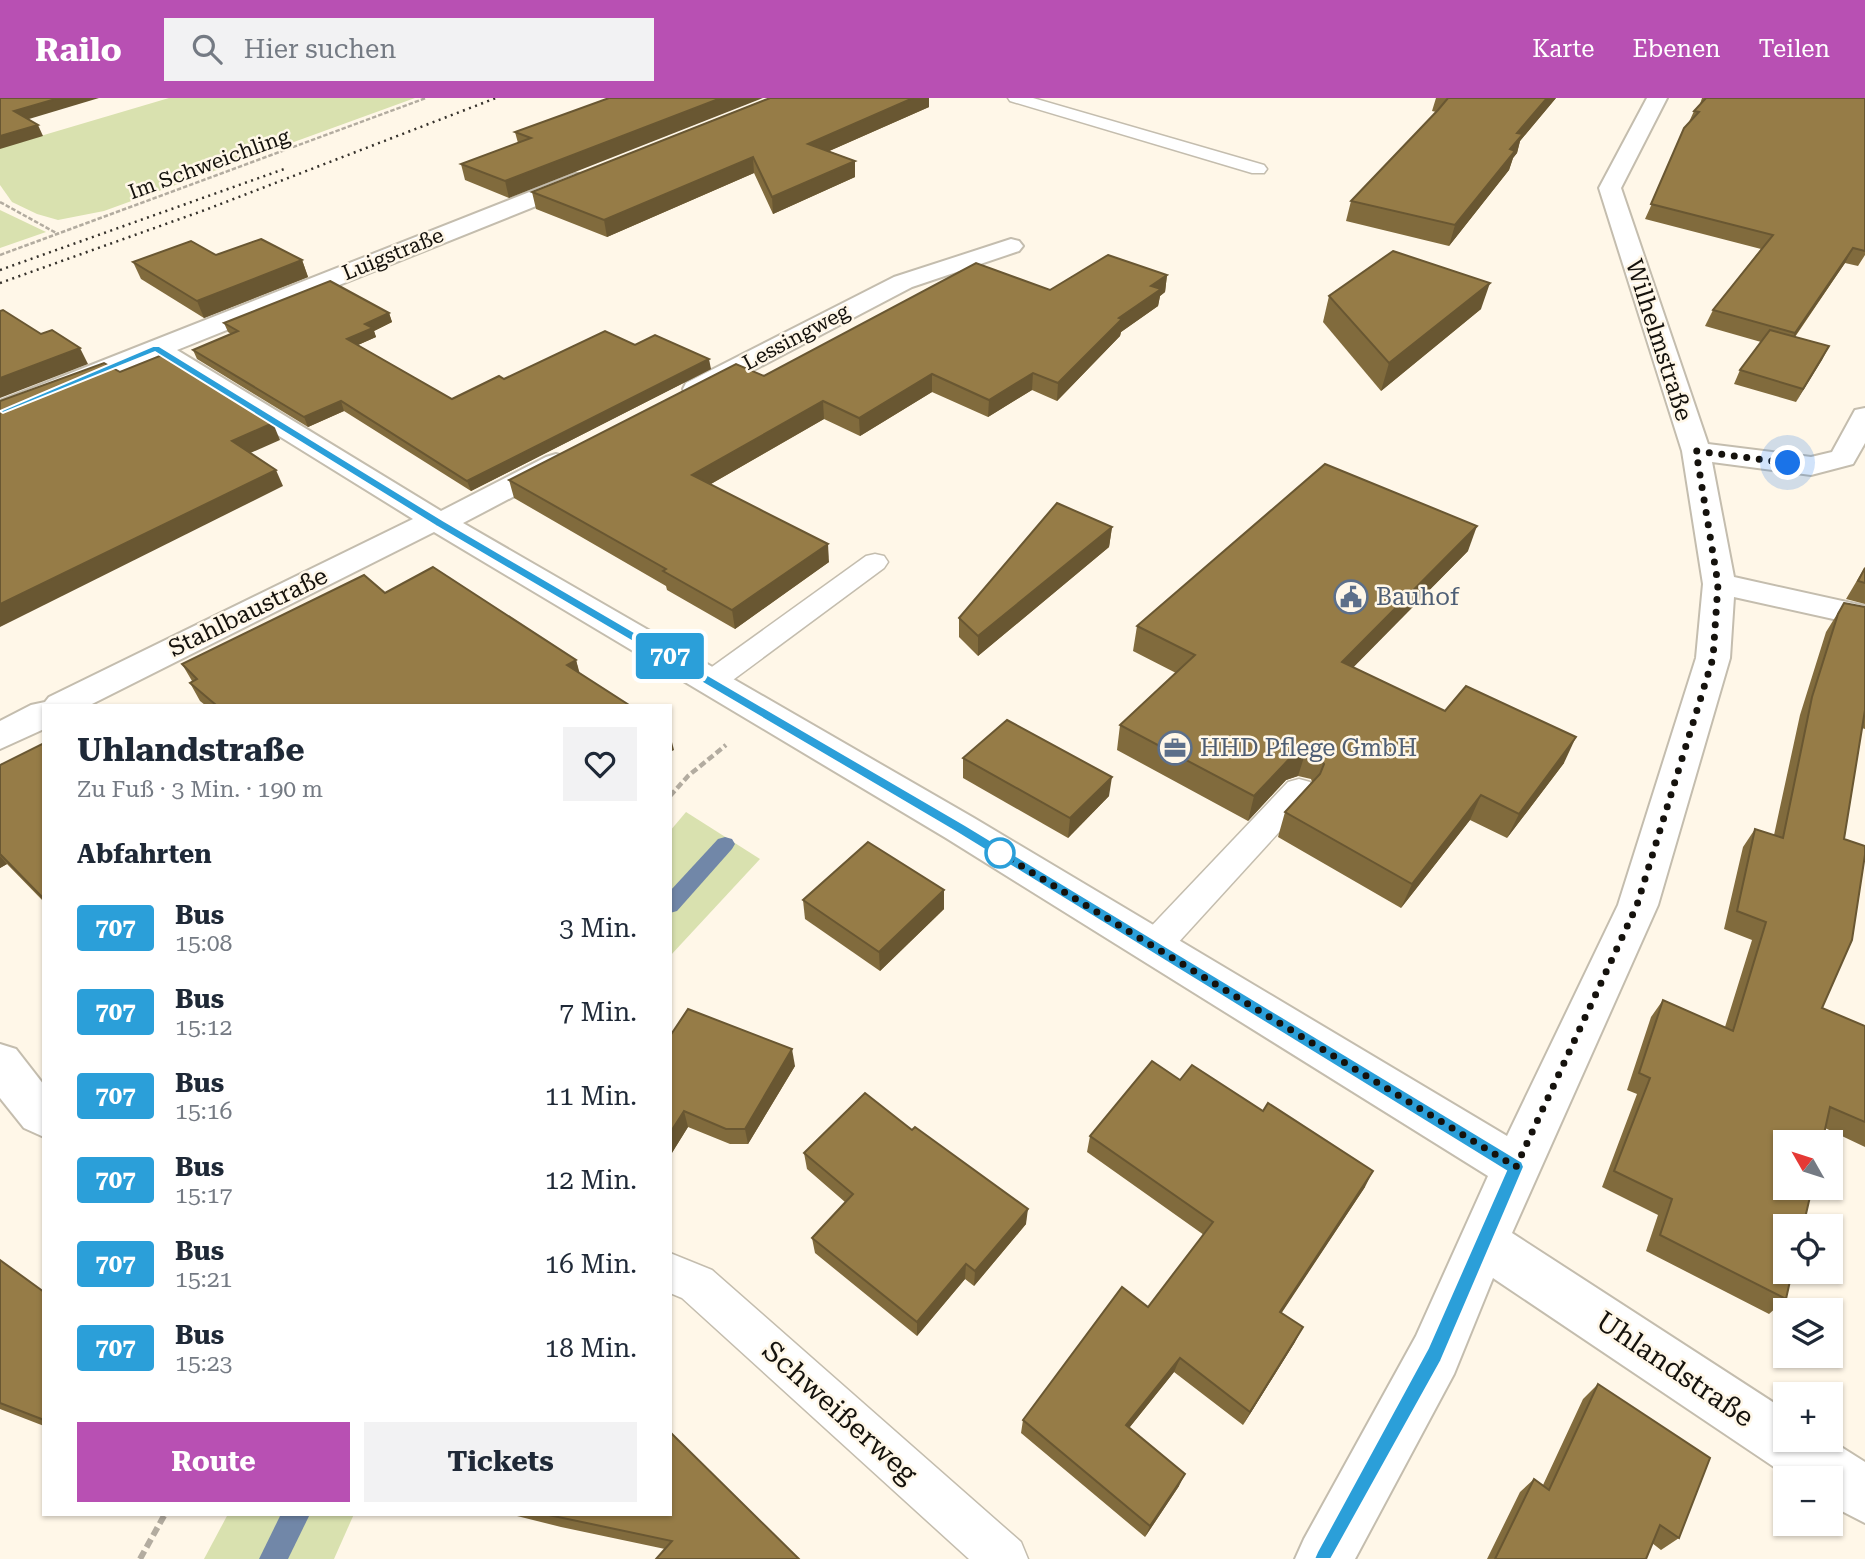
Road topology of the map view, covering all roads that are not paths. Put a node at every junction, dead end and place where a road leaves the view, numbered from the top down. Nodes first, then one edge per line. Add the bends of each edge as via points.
1 (1016, 98) edge
2 (1657, 98) edge
3 (1258, 169) dead end
4 (607, 170) edge
5 (1012, 246) dead end
6 (156, 348) junction
7 (671, 402) edge
8 (0, 411) edge
9 (1865, 416) edge
10 (1696, 451) junction
11 (574, 453) edge
12 (437, 521) junction
13 (875, 562) dead end
14 (1718, 584) junction
15 (1865, 616) edge
16 (712, 681) junction
17 (63, 704) edge
18 (42, 715) edge
19 (0, 736) edge
20 (1299, 790) edge
21 (1153, 946) junction
22 (1516, 1167) junction
23 (1484, 1243) junction
24 (672, 1274) edge
25 (1865, 1495) edge
26 (1004, 1559) edge
27 (1324, 1559) edge

1 - 3 lane
2 - 10 street, Wilhelmstraße via 1610,188
4 - 6 street, Luigstraße
5 - 7 street, Lessingweg via 902,282
6 - 8 street, Luigstraße
6 - 12 street
9 - 10 street via 1843,458 1811,466
10 - 14 street, Wilhelmstraße
11 - 12 street
12 - 16 street
12 - 17 street, Stahlbaustraße
13 - 16 lane
14 - 15 street
14 - 22 street, Wilhelmstraße via 1713,658 1637,905
16 - 21 street
18 - 19 street
20 - 21 lane
21 - 22 street
22 - 23 street, Wilhelmstraße
23 - 25 street, Uhlandstraße
23 - 27 street, Wilhelmstraße via 1435,1355
24 - 26 lane, Schweißerweg via 697,1284

